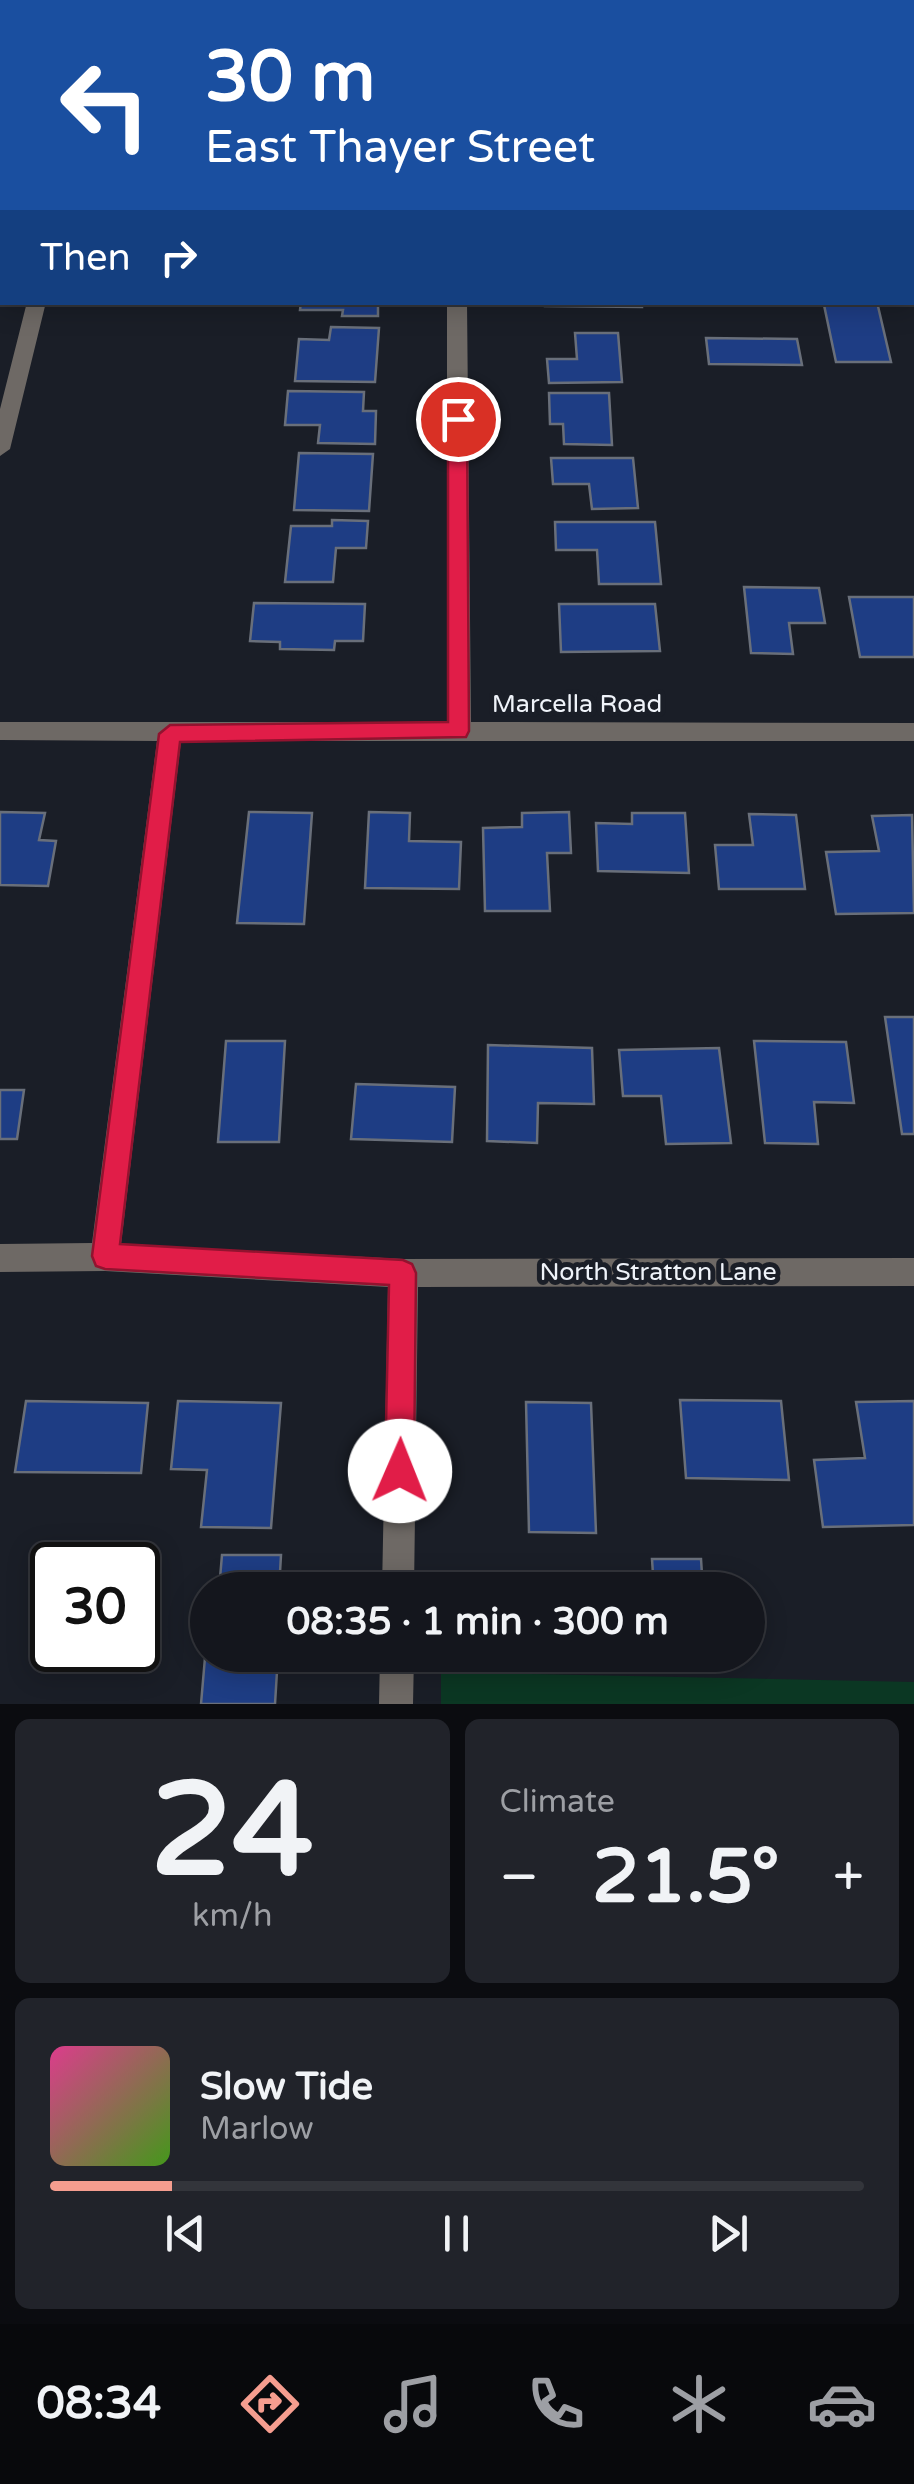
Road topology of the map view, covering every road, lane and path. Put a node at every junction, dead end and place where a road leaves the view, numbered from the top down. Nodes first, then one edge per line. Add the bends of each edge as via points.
1 (36, 305) edge
2 (458, 305) edge
3 (0, 450) edge
4 (458, 731) junction
5 (0, 732) edge
6 (914, 732) edge
7 (170, 734) junction
8 (105, 1256) junction
9 (0, 1258) edge
10 (914, 1272) edge
11 (403, 1273) junction
12 (398, 1572) edge
13 (397, 1672) edge
14 (396, 1704) edge

1 - 3 street
2 - 4 street
4 - 6 street, Marcella Road
4 - 7 street, Marcella Road
5 - 7 street, Marcella Road
7 - 8 street
8 - 9 street
8 - 11 street, North Stratton Lane
10 - 11 street, North Stratton Lane
11 - 12 street
13 - 14 street

